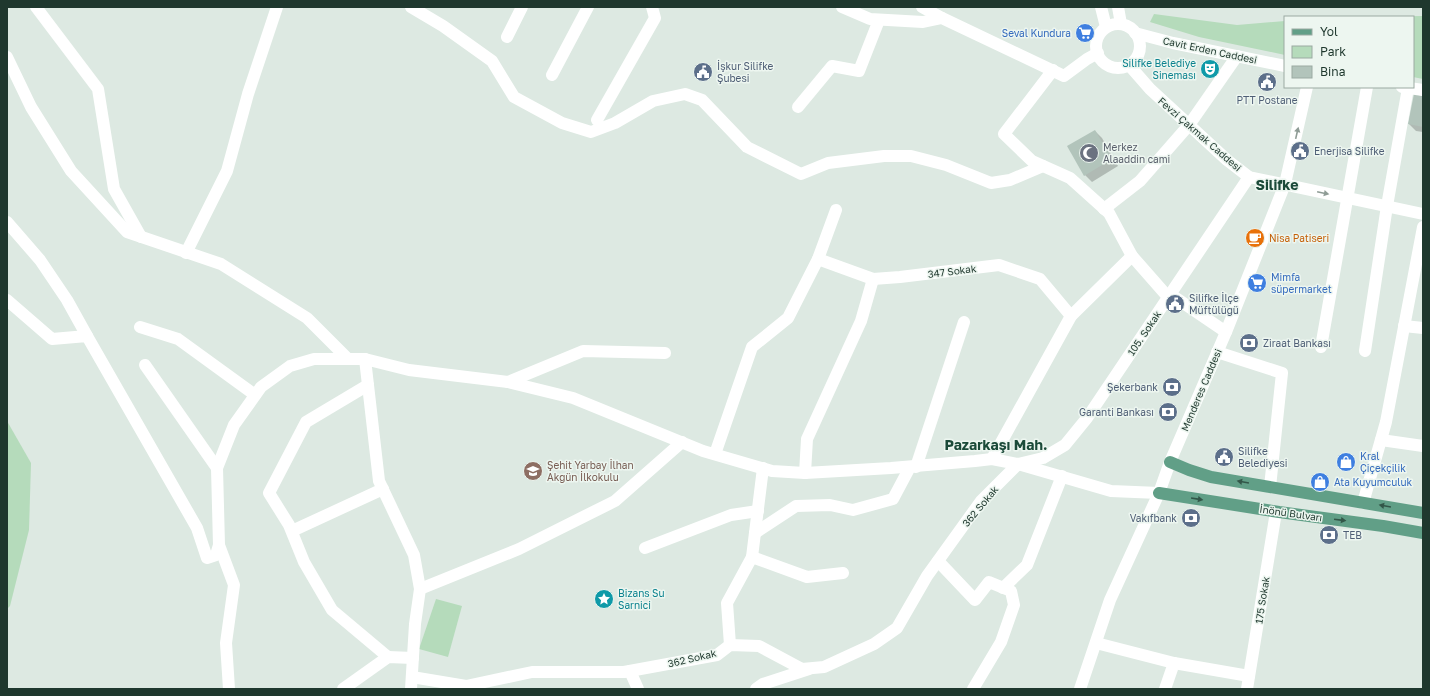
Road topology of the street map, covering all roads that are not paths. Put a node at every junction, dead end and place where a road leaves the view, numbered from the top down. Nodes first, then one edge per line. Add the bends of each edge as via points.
1 (36, 7) edge
2 (277, 7) edge
3 (411, 7) edge
4 (522, 7) edge
5 (588, 7) edge
6 (652, 7) edge
7 (842, 7) edge
8 (922, 7) edge
9 (1102, 7) edge
10 (1118, 7) edge
11 (942, 18) junction
12 (879, 20) junction
13 (1121, 24) junction
14 (1106, 28) junction
15 (1135, 33) junction
16 (507, 37) dead end
17 (1098, 54) junction
18 (1237, 56) junction
19 (7, 57) edge
20 (1129, 65) junction
21 (1284, 66) edge
22 (1053, 70) junction
23 (552, 75) dead end
24 (1307, 88) edge
25 (1367, 88) edge
26 (1405, 88) edge
27 (1423, 90) edge
28 (798, 107) dead end
29 (597, 120) dead end
30 (1189, 125) junction
31 (1043, 166) junction
32 (1249, 177) junction
33 (1285, 184) junction
34 (1347, 198) junction
35 (1387, 206) junction
36 (1104, 209) junction
37 (836, 210) dead end
38 (1423, 214) edge
39 (7, 222) edge
40 (1423, 227) edge
41 (141, 237) junction
42 (186, 253) junction
43 (1132, 256) junction
44 (818, 259) junction
45 (873, 279) junction
46 (1169, 295) junction
47 (7, 300) edge
48 (1071, 316) junction
49 (964, 322) dead end
50 (1404, 326) junction
51 (140, 327) dead end
52 (1423, 328) edge
53 (1226, 332) junction
54 (87, 336) junction
55 (1321, 348) dead end
56 (1365, 351) dead end
57 (1217, 352) junction
58 (665, 353) dead end
59 (348, 359) junction
60 (365, 359) junction
61 (145, 364) dead end
62 (508, 382) junction
63 (368, 385) junction
64 (255, 394) junction
65 (1381, 440) junction
66 (682, 442) junction
67 (1423, 446) edge
68 (715, 454) junction
69 (992, 459) junction
70 (1170, 462) junction
71 (1018, 464) junction
72 (913, 467) junction
73 (217, 468) junction
74 (763, 468) junction
75 (805, 472) junction
76 (1062, 476) junction
77 (1270, 487) junction
78 (383, 489) junction
79 (1159, 493) junction
80 (1363, 503) junction
81 (758, 511) junction
82 (1276, 512) junction
83 (1423, 513) edge
84 (292, 531) junction
85 (755, 533) junction
86 (1423, 533) edge
87 (219, 545) junction
88 (645, 548) dead end
89 (752, 557) junction
90 (938, 561) junction
91 (843, 573) dead end
92 (1002, 588) junction
93 (420, 589) junction
94 (1096, 643) junction
95 (730, 645) junction
96 (388, 657) junction
97 (413, 658) junction
98 (1174, 663) junction
99 (812, 668) junction
100 (630, 671) junction
101 (1249, 676) junction
102 (411, 683) edge
103 (228, 689) edge
104 (343, 689) edge
105 (638, 689) edge
106 (756, 689) edge
107 (973, 689) edge
108 (1080, 689) edge
109 (1165, 689) edge
110 (1247, 689) edge

1 - 41 street via 98,89 114,189
2 - 42 street via 248,94 227,171
3 - 31 street via 492,61 514,97 562,123 591,132 615,123 653,101 684,94 702,100 747,147 801,174 828,163 884,156 911,156 946,165 991,184 1010,180
4 - 16 street
5 - 23 street
6 - 29 street via 654,18
7 - 12 street via 870,19
8 - 11 street
9 - 14 street
10 - 13 street
11 - 12 street via 923,22
11 - 22 street
12 - 28 street via 859,71 832,66
13 - 14 street
13 - 15 street
14 - 17 street via 1096,42
15 - 18 street, Cavit Erden Caddesi
15 - 20 street via 1140,46 1135,60
17 - 20 street via 1108,66 1115,68
17 - 22 street via 1064,76
18 - 21 street, Cavit Erden Caddesi
18 - 30 street
19 - 41 street via 31,107 71,171 127,232
20 - 30 street, Fevzi Çakmak Caddesi via 1150,89
22 - 31 street via 1004,134 1032,161
33 -> 24 street, Menderes Caddesi
25 - 34 street
26 - 27 street
26 - 35 street
30 - 32 street, Fevzi Çakmak Caddesi
30 - 36 street via 1140,181
31 - 36 street via 1070,178
32 - 33 street, Fevzi Çakmak Caddesi
32 - 46 street, 105. Sokak
33 -> 34 street, Fevzi Çakmak Caddesi
33 - 53 street, Menderes Caddesi
34 - 35 street, Fevzi Çakmak Caddesi
34 - 55 street
35 - 38 street, Fevzi Çakmak Caddesi
35 - 56 street
36 - 43 street
37 - 44 street
39 - 54 street via 40,260
40 - 50 street
41 - 42 street
42 - 59 street via 221,264 307,318
43 - 46 street
43 - 48 street
44 - 45 street, 347 Sokak
44 - 68 street via 788,318 752,347
45 - 48 street, 347 Sokak via 999,265 1040,279
45 - 75 street via 861,321 807,439
46 - 53 street
46 - 71 street, 105. Sokak via 1087,418 1065,444 1043,458
47 - 54 street via 52,338
48 - 69 street
49 - 72 street
50 - 52 street
50 - 65 street
51 - 64 street via 178,338
53 - 57 street, Menderes Caddesi
54 - 87 street via 197,528 207,558 216,555
57 - 70 street, Menderes Caddesi
57 - 77 street via 1282,374
58 - 62 street via 583,351
59 - 60 street
59 - 64 street via 314,359 290,366
60 - 62 street via 409,370
60 - 63 street
61 - 73 street
62 - 66 street via 573,398
63 - 78 street via 379,481
63 - 84 street via 306,422 269,493
64 - 73 street via 234,425
65 - 67 street
65 - 80 street
66 - 68 street
66 - 93 street via 615,501 519,549
68 - 74 street
69 - 71 street
69 - 72 street
77 -> 70 main road via 1211,477
70 - 79 street, Menderes Caddesi
71 - 76 street
71 - 90 street, 362 Sokak via 981,502
72 - 75 street
72 - 85 street via 893,499 853,510 830,505 796,506
73 - 87 street
74 - 75 street
74 - 81 street
76 - 79 street via 1111,491
76 - 92 street via 1027,565
77 - 80 main road
78 - 84 street
78 - 93 street via 414,555
79 -> 82 main road, İnönü Bulvarı
79 - 94 street, Menderes Caddesi via 1110,600
83 -> 80 main road
81 - 85 street
81 - 88 street via 731,515
82 -> 86 main road, İnönü Bulvarı
82 - 101 street, 175 Sokak
84 - 96 street via 304,562 332,610
85 - 89 street
87 - 103 street via 234,585 226,643
89 - 91 street via 806,577
89 - 95 street via 727,602
90 - 92 street via 975,600 989,582
90 - 99 street, 362 Sokak via 897,628 860,651 824,667
92 - 107 street via 1011,591 1014,605 1001,642
93 - 97 street
94 - 98 street
94 - 108 street, Menderes Caddesi
95 - 99 street, 362 Sokak via 759,646 802,669
95 - 100 street, 362 Sokak via 717,655
96 - 97 street
96 - 104 street
97 - 102 street
98 - 101 street
98 - 109 street
99 - 106 street via 763,684
100 - 102 street, 362 Sokak via 532,672 466,686
100 - 105 street
101 - 110 street, 175 Sokak

